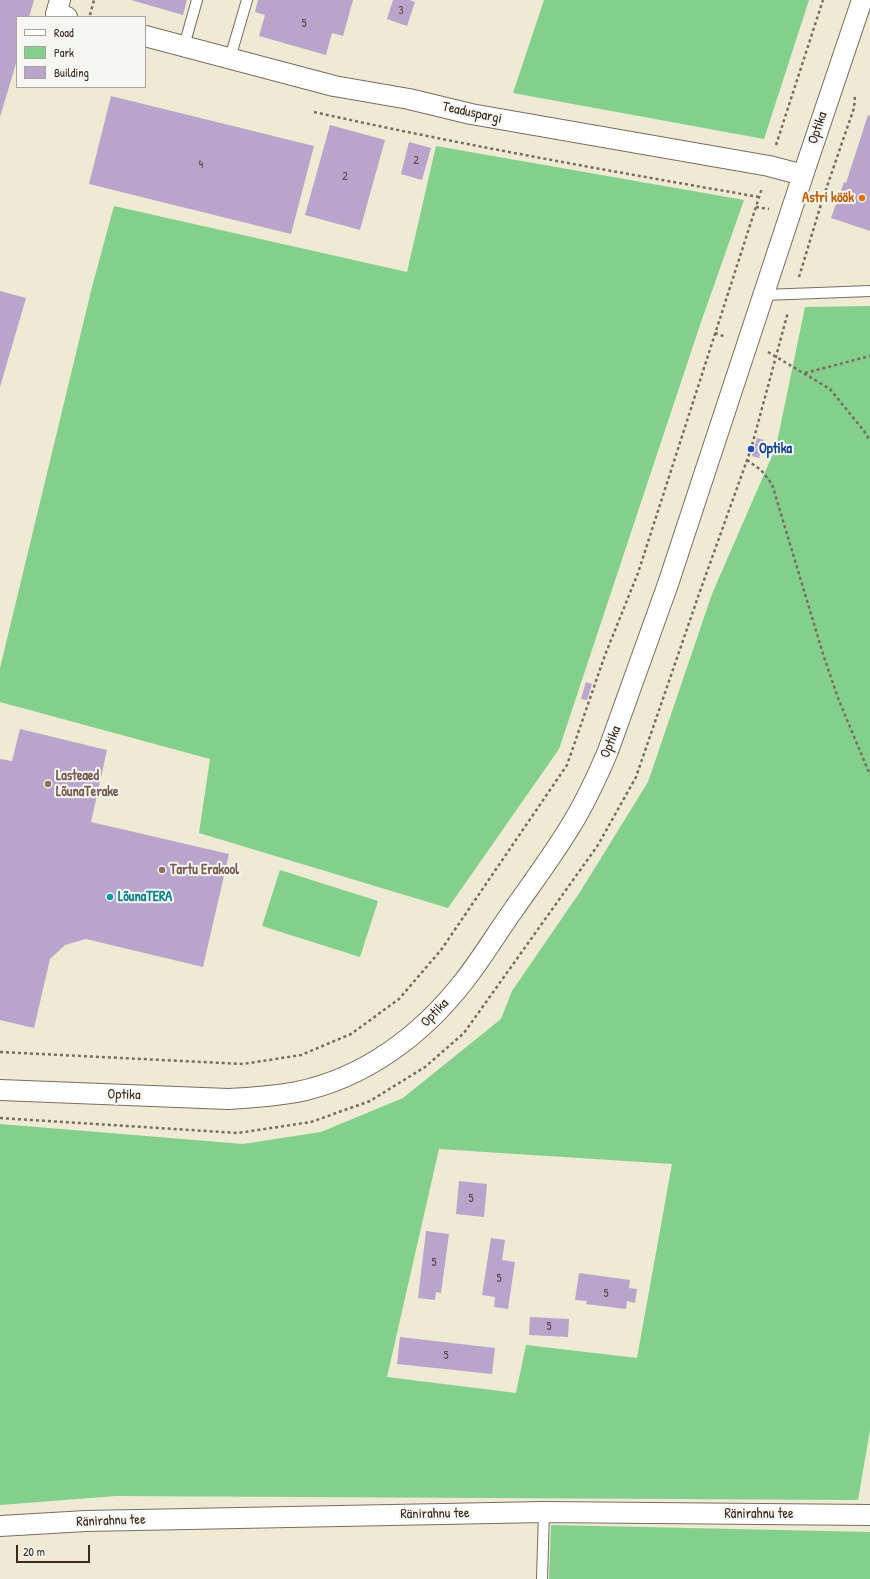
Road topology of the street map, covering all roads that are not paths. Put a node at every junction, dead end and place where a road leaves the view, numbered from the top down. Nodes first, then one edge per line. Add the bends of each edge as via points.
1 (197, 0) edge
2 (247, 0) edge
3 (862, 0) edge
4 (146, 36) edge
5 (184, 46) junction
6 (230, 58) junction
7 (803, 175) junction
8 (870, 291) edge
9 (764, 295) junction
10 (0, 1090) edge
11 (544, 1512) junction
12 (870, 1515) edge
13 (0, 1526) edge
14 (542, 1579) edge

1 - 5 lane
2 - 6 lane
3 - 7 street, Optika
4 - 5 street, Teaduspargi
5 - 6 street, Teaduspargi
6 - 7 street, Teaduspargi via 334,86 409,99 471,114 769,166
7 - 9 street, Optika
8 - 9 lane
9 - 10 street, Optika via 668,584 597,778 566,833 465,980 442,1007 418,1031 389,1053 358,1071 297,1092 228,1099
11 - 12 street, Ränirahnu tee
11 - 13 street, Ränirahnu tee via 86,1521
11 - 14 lane

